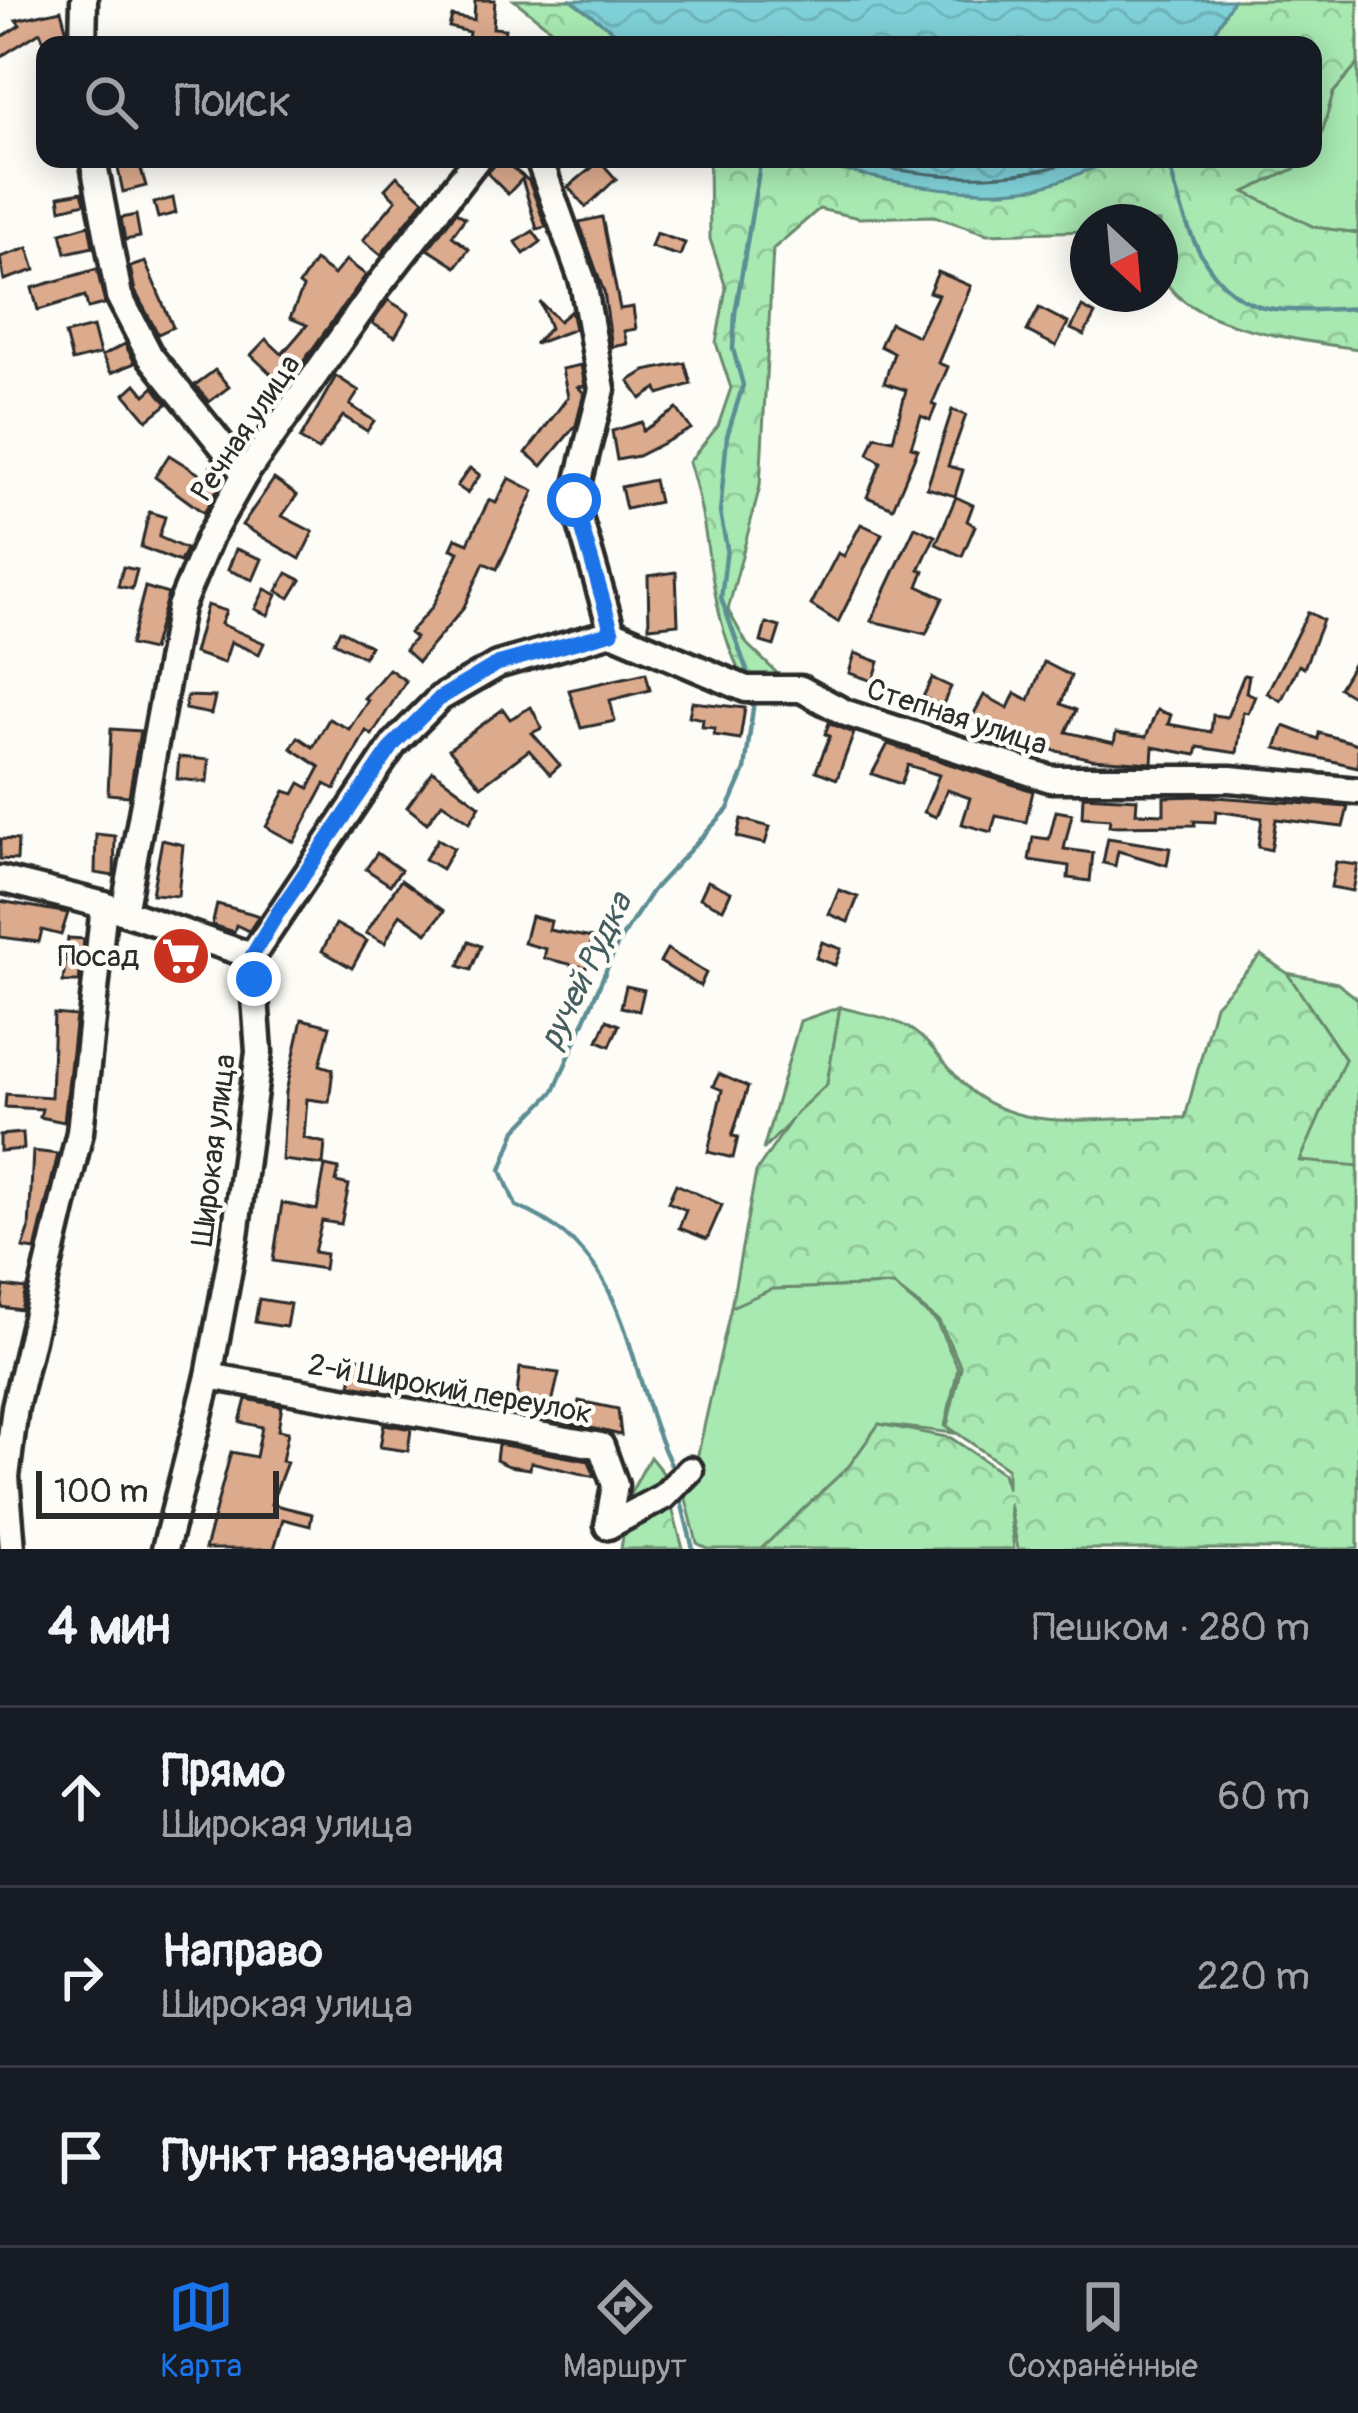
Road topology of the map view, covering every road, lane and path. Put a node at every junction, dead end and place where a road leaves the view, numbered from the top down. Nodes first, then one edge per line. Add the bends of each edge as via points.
1 (84, 0) edge
2 (83, 36) edge
3 (95, 168) edge
4 (470, 168) edge
5 (541, 168) edge
6 (245, 474) junction
7 (612, 632) junction
8 (1358, 791) edge
9 (0, 879) edge
10 (114, 908) junction
11 (252, 956) junction
12 (209, 1376) junction
13 (690, 1470) dead end
14 (13, 1549) edge
15 (165, 1549) edge

1 - 2 street
3 - 6 street via 119,296 150,356
4 - 6 street, Речная улица
5 - 7 street via 584,282 602,389 574,500
6 - 10 street, Речная улица via 180,607
7 - 8 street, Степная улица via 753,690 817,694 846,713 1051,779 1230,779
7 - 11 street via 497,664 440,698 394,744
9 - 10 street
10 - 11 street
10 - 14 street via 80,1132 15,1407 6,1477
11 - 12 street, Широкая улица via 259,1052
12 - 13 street, 2-й Широкий переулок via 601,1446 615,1486 608,1526 663,1497
12 - 15 street, Широкая улица

